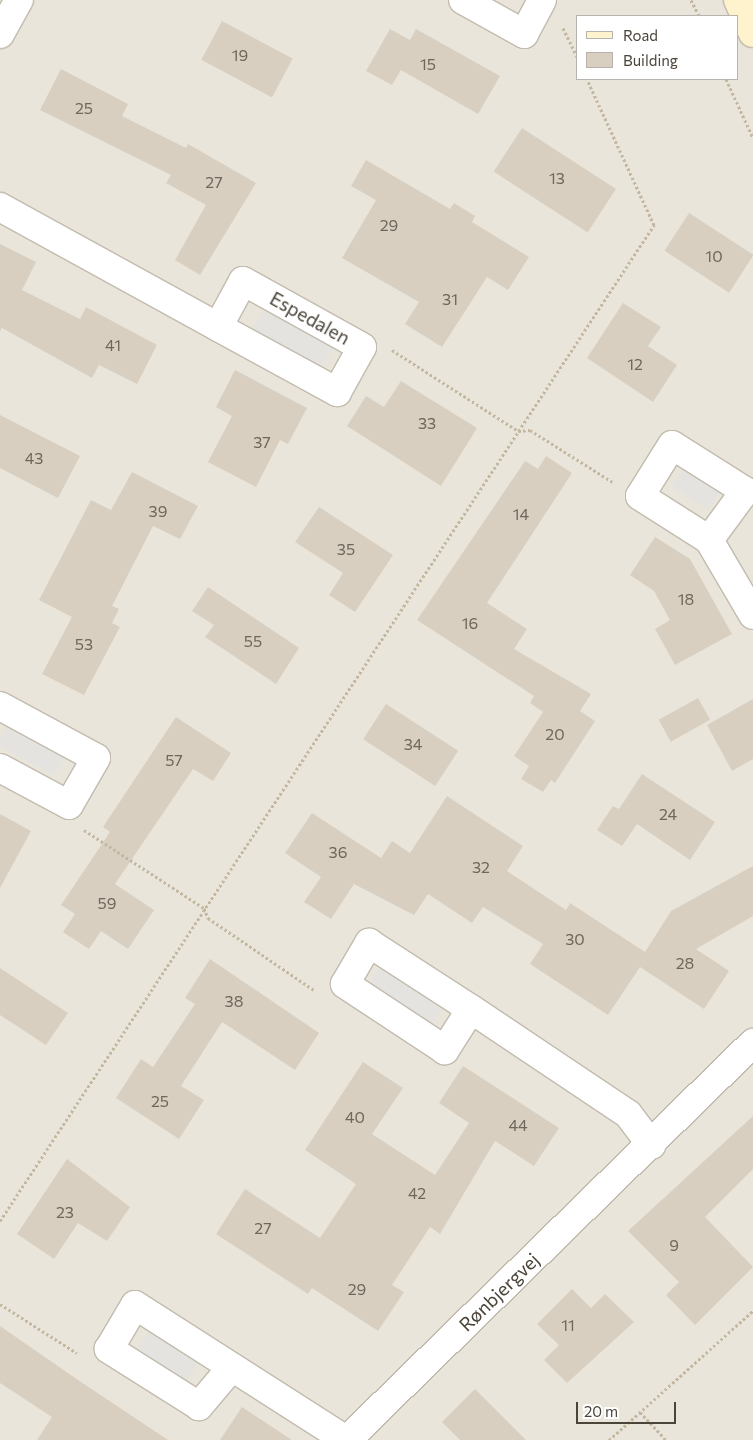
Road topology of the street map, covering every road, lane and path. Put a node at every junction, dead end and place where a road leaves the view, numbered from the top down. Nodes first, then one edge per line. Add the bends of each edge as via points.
1 (19, 0) edge
2 (463, 0) edge
3 (542, 0) edge
4 (692, 0) edge
5 (738, 0) edge
6 (699, 15) edge
7 (753, 33) edge
8 (0, 34) edge
9 (587, 80) edge
10 (726, 80) edge
11 (753, 138) edge
12 (0, 207) edge
13 (218, 327) junction
14 (362, 347) junction
15 (518, 431) junction
16 (640, 496) junction
17 (709, 540) junction
18 (753, 615) edge
19 (0, 706) edge
20 (0, 768) edge
21 (69, 805) junction
22 (204, 908) junction
23 (345, 984) junction
24 (471, 1009) junction
25 (753, 1042) edge
26 (651, 1145) junction
27 (0, 1221) edge
28 (0, 1304) edge
29 (753, 1311) edge
30 (109, 1349) junction
31 (231, 1368) junction
32 (640, 1412) junction
33 (346, 1440) edge
34 (609, 1440) edge
35 (666, 1440) edge

1 - 8 street
2 - 3 street via 524,34
4 - 6 path
5 - 7 street
9 - 15 path via 654,225
10 - 11 path
12 - 13 street, Espedalen
13 - 14 street, Espedalen via 337,392
13 - 14 street, Espedalen via 242,281
14 - 15 path via 387,347
15 - 16 path via 530,430 623,490
15 - 22 path
16 - 17 street
16 - 17 street via 672,445 745,491
17 - 18 street
19 - 21 street via 96,758
20 - 21 street
21 - 22 path via 64,817
22 - 23 path via 208,918 319,993
22 - 27 path
23 - 24 street via 444,1050
23 - 24 street via 369,943
24 - 26 street via 628,1114
25 - 26 street, Rønbjergvej
26 - 33 street, Rønbjergvej
28 - 30 path via 98,1367
29 - 32 path
30 - 31 street via 199,1406
30 - 31 street, Rønbjergvej via 135,1305
31 - 33 street, Rønbjergvej
32 - 34 path
32 - 35 path

